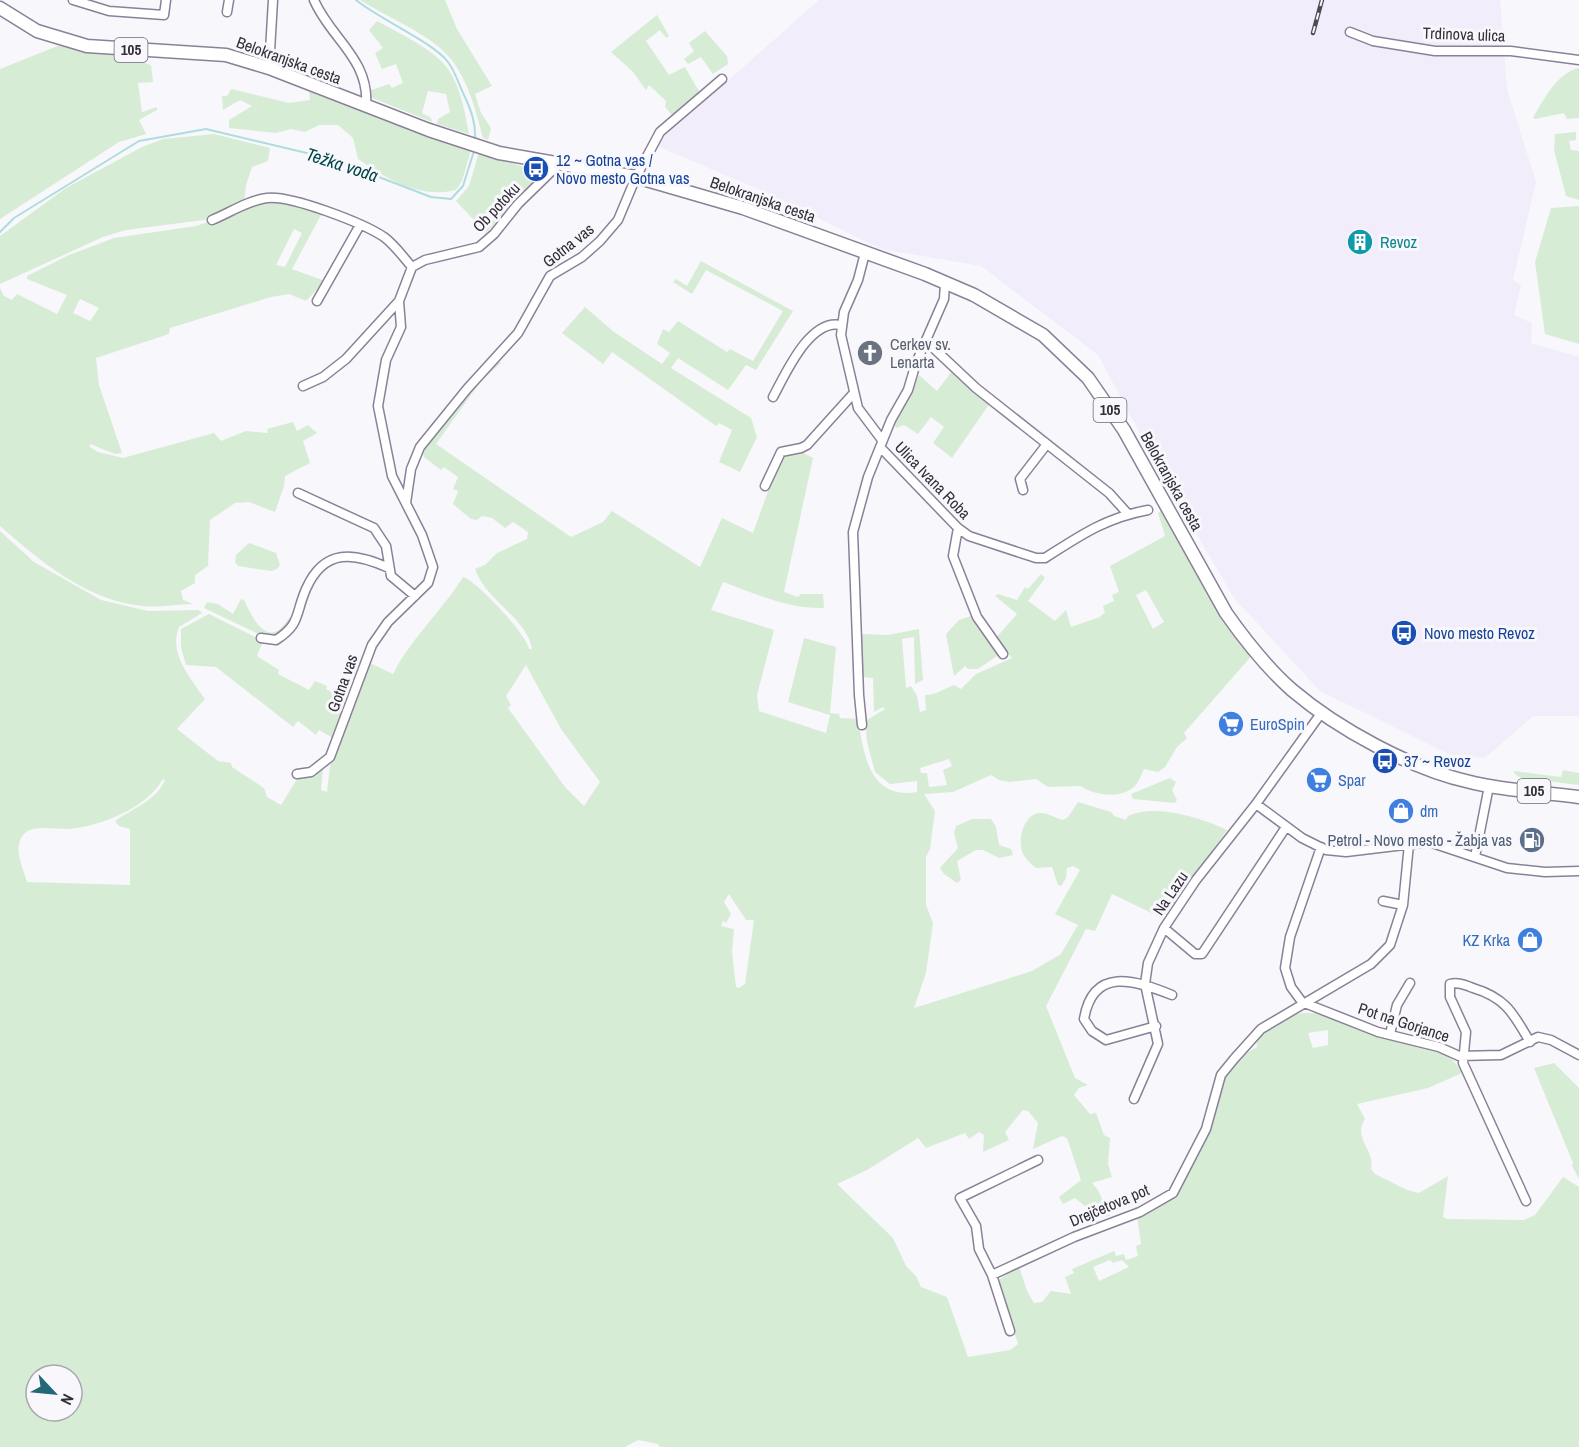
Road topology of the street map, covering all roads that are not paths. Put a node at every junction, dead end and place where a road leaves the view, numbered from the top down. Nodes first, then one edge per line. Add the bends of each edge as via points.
1 (73, 0) edge
2 (166, 0) edge
3 (229, 0) edge
4 (273, 0) edge
5 (314, 0) edge
6 (89, 2) edge
7 (0, 8) edge
8 (227, 12) dead end
9 (1350, 32) dead end
10 (1579, 60) edge
11 (269, 68) junction
12 (722, 79) dead end
13 (366, 106) junction
14 (560, 163) junction
15 (636, 177) junction
16 (212, 220) dead end
17 (360, 225) junction
18 (865, 253) junction
19 (412, 267) junction
20 (945, 283) junction
21 (317, 301) dead end
22 (399, 301) junction
23 (841, 325) junction
24 (927, 342) junction
25 (303, 386) dead end
26 (853, 394) junction
27 (773, 396) dead end
28 (882, 444) junction
29 (1047, 444) junction
30 (765, 486) dead end
31 (1023, 490) dead end
32 (298, 493) dead end
33 (406, 503) junction
34 (1148, 510) dead end
35 (1128, 514) junction
36 (958, 528) junction
37 (389, 568) junction
38 (415, 596) junction
39 (261, 638) dead end
40 (1003, 654) dead end
41 (1323, 712) junction
42 (862, 725) dead end
43 (297, 774) dead end
44 (1489, 786) junction
45 (1579, 797) edge
46 (1256, 804) junction
47 (1286, 826) junction
48 (1409, 844) junction
49 (1321, 847) junction
50 (1475, 857) junction
51 (1579, 871) edge
52 (1383, 901) dead end
53 (1403, 905) junction
54 (1164, 928) junction
55 (1410, 983) dead end
56 (1145, 984) junction
57 (1172, 995) dead end
58 (1302, 1002) junction
59 (1156, 1026) junction
60 (1390, 1034) junction
61 (1530, 1042) junction
62 (1462, 1055) junction
63 (1579, 1056) edge
64 (1134, 1099) dead end
65 (1038, 1160) dead end
66 (1526, 1201) dead end
67 (992, 1275) junction
68 (1010, 1331) dead end

1 - 6 street
2 - 6 street via 164,15 109,11
3 - 8 street
4 - 11 street
5 - 13 street via 359,66
7 - 11 main road, Belokranjska cesta / 105 via 37,31 63,41 127,50 226,55
9 - 10 street, Trdinova ulica via 1373,41 1435,51 1511,51
11 - 13 main road, Belokranjska cesta / 105
12 - 15 street, Gotna vas via 660,132
13 - 14 main road, Belokranjska cesta / 105 via 499,153
14 - 15 main road, Belokranjska cesta / 105
14 - 19 street, Ob potoku via 479,247
15 - 18 main road, Belokranjska cesta / 105 via 742,208
15 - 33 street, Gotna vas via 618,220 582,257 550,276 518,333 420,447 411,469
16 - 17 street via 267,198 316,207
17 - 19 street via 383,237
17 - 21 street
18 - 20 main road, Belokranjska cesta / 105
18 - 23 street
19 - 22 street
20 - 24 street, Ulica Ivana Roba via 944,299
20 - 41 main road, Belokranjska cesta / 105 via 1005,311 1043,335 1088,378 1124,430 1240,633 1290,688
22 - 25 street via 346,358 323,377
22 - 33 street, Gotna vas via 401,327 386,360 378,406 392,476
23 - 26 street, Ulica Ivana Roba
23 - 27 street via 825,324 817,330
24 - 28 street, Ulica Ivana Roba
24 - 29 street via 976,388
26 - 28 street, Ulica Ivana Roba
26 - 30 street via 807,445 781,452
28 - 36 street, Ulica Ivana Roba
28 - 42 street, Ulica Ivana Roba via 853,532
29 - 31 street via 1020,479
29 - 35 street via 1109,493
32 - 37 street via 374,528 386,546
33 - 38 street, Gotna vas via 433,567 428,583
34 - 35 street, Ulica Ivana Roba
35 - 36 street, Ulica Ivana Roba via 1094,526 1045,558 1010,551
36 - 40 street via 953,556 977,617
37 - 38 street via 391,576
37 - 39 street via 356,555 330,561 306,588 295,626 276,640
38 - 43 street, Gotna vas via 388,622 372,645 330,757 311,772
41 - 44 main road, Belokranjska cesta / 105 via 1412,761
41 - 46 street, Na Lazu
44 - 45 main road, Belokranjska cesta / 105
44 - 50 street
46 - 47 street
46 - 54 street, Na Lazu
47 - 49 street
47 - 54 street, Na Lazu via 1203,954 1195,954
48 - 49 street via 1346,852
48 - 50 street via 1429,842
48 - 53 street
49 - 58 street via 1290,937 1285,968 1291,987
50 - 51 street via 1525,870
52 - 53 street
53 - 58 street via 1390,945 1371,964
54 - 56 street via 1148,963
55 - 60 street via 1397,1005
56 - 57 street
56 - 59 street
56 - 59 street via 1110,982 1096,990 1084,1019 1092,1031 1106,1040
58 - 60 street, Pot na Gorjance
58 - 67 street, Drejčetova pot via 1261,1029 1221,1075 1206,1129 1173,1193 1140,1212
59 - 64 street via 1158,1044
60 - 62 street, Pot na Gorjance
61 - 62 street, Pot na Gorjance via 1501,1055
61 - 62 street via 1512,1010 1501,1000 1456,982 1449,989 1466,1032
61 - 63 street, Pot na Gorjance via 1539,1037 1551,1040
62 - 66 street, Pot na Gorjance
65 - 67 street via 960,1198 976,1226 979,1249
67 - 68 street

